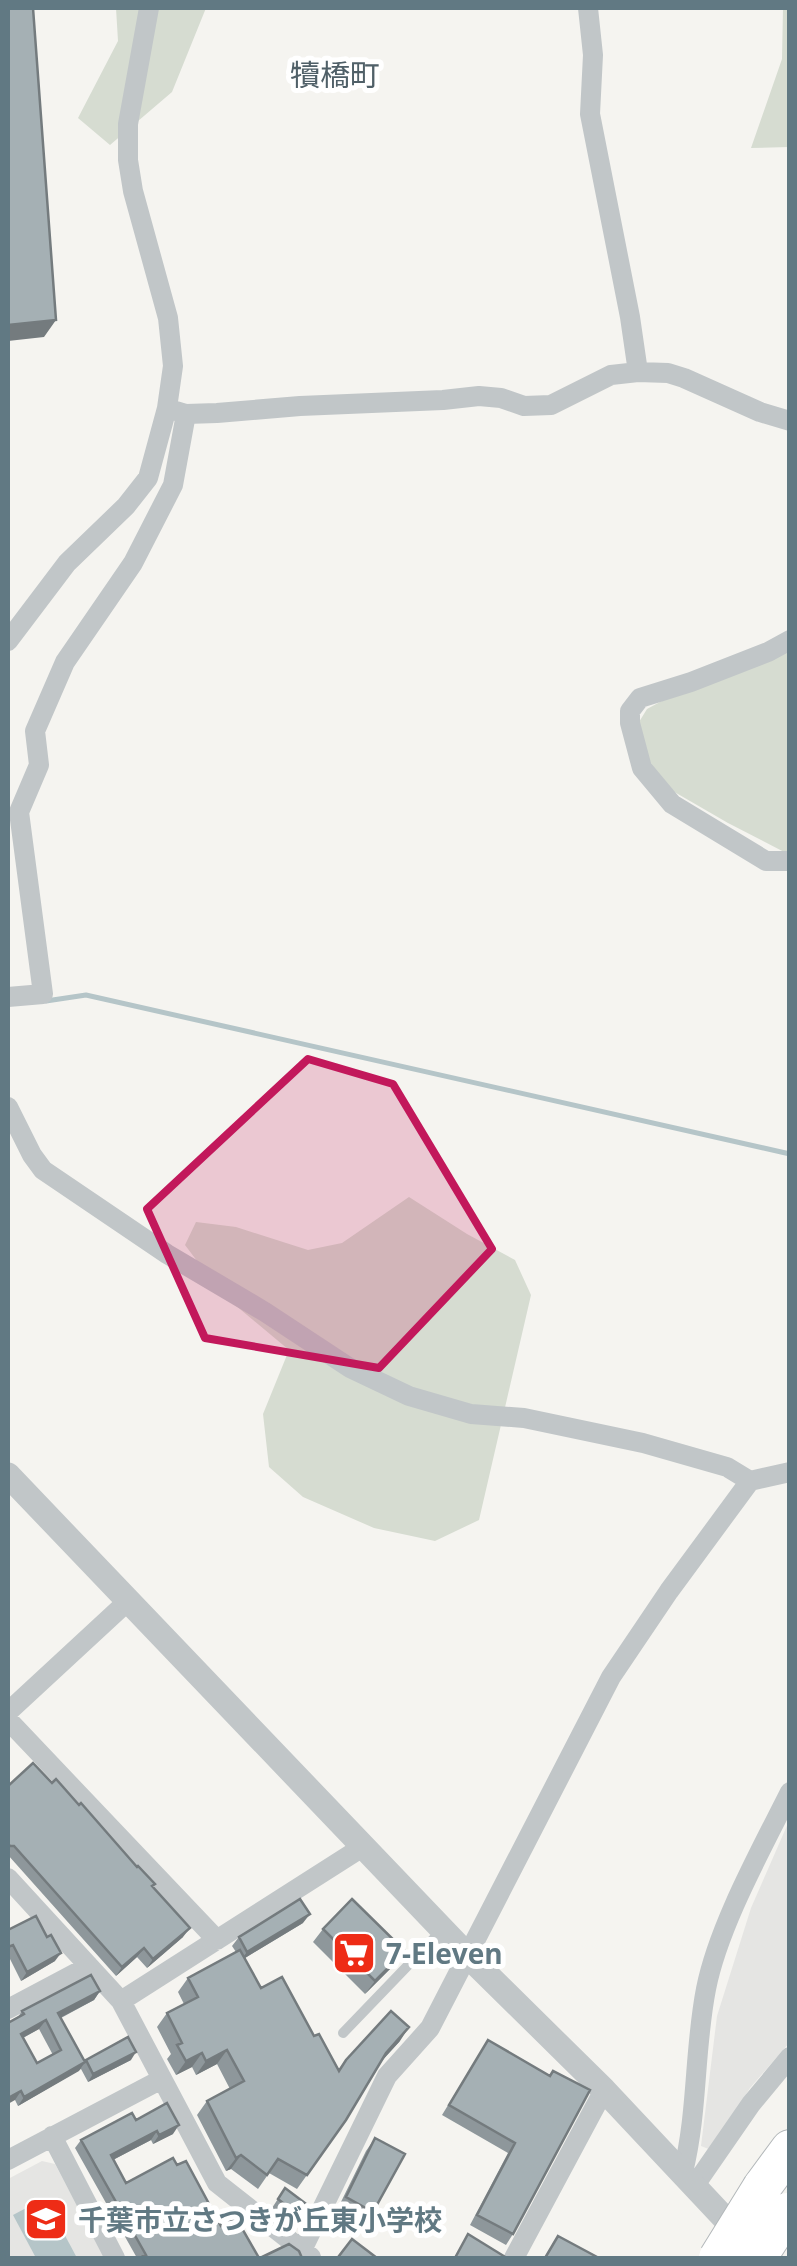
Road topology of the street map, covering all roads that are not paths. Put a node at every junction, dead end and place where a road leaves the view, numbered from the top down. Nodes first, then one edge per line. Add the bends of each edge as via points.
1 (149, 8) edge
2 (588, 8) edge
3 (638, 372) junction
4 (177, 411) junction
5 (790, 421) edge
6 (790, 640) edge
7 (8, 641) edge
8 (790, 861) edge
9 (8, 997) edge
10 (8, 1107) edge
11 (790, 1472) edge
12 (8, 1475) edge
13 (750, 1481) junction
14 (128, 1601) junction
15 (8, 1712) edge
16 (8, 1720) edge
17 (790, 1792) edge
18 (364, 1846) junction
19 (8, 1878) edge
20 (442, 1929) junction
21 (217, 1940) junction
22 (466, 1954) junction
23 (89, 1966) junction
24 (121, 2001) junction
25 (8, 2009) edge
26 (343, 2033) dead end
27 (790, 2057) edge
28 (162, 2079) junction
29 (604, 2090) junction
30 (52, 2136) junction
31 (790, 2149) edge
32 (8, 2160) edge
33 (689, 2178) junction
34 (780, 2202) edge
35 (308, 2254) edge
36 (115, 2258) edge
37 (514, 2258) edge
38 (718, 2258) edge
39 (760, 2258) edge

1 - 4 street via 128,160 168,318
2 - 3 street via 590,114
3 - 4 street via 611,376 552,404 524,406 480,396
3 - 5 street via 684,378
4 - 7 street via 148,478 66,563
4 - 9 street via 173,485 132,563 65,662 34,731 39,765 18,812 43,994
6 - 8 street via 640,698 630,723 642,768 672,804 766,861
10 - 13 street via 43,1170 350,1368 408,1396 472,1414 643,1443 726,1467
11 - 13 street
12 - 14 street
13 - 22 street via 611,1676
14 - 15 street
14 - 18 street
16 - 21 street
17 - 33 street via 728,1922 707,1984
18 - 20 street
18 - 21 street
19 - 23 street
20 - 22 street
20 - 26 lane
21 - 24 street
22 - 29 street
22 - 35 street via 430,2028 387,2076
23 - 24 street
23 - 25 street
24 - 28 street
27 - 33 street
28 - 30 street
28 - 35 street via 218,2183
29 - 33 street
29 - 37 street
30 - 32 street
30 - 36 street
31 - 34 highway
33 - 39 street
34 - 38 highway, bridge
34 - 39 highway, bridge

